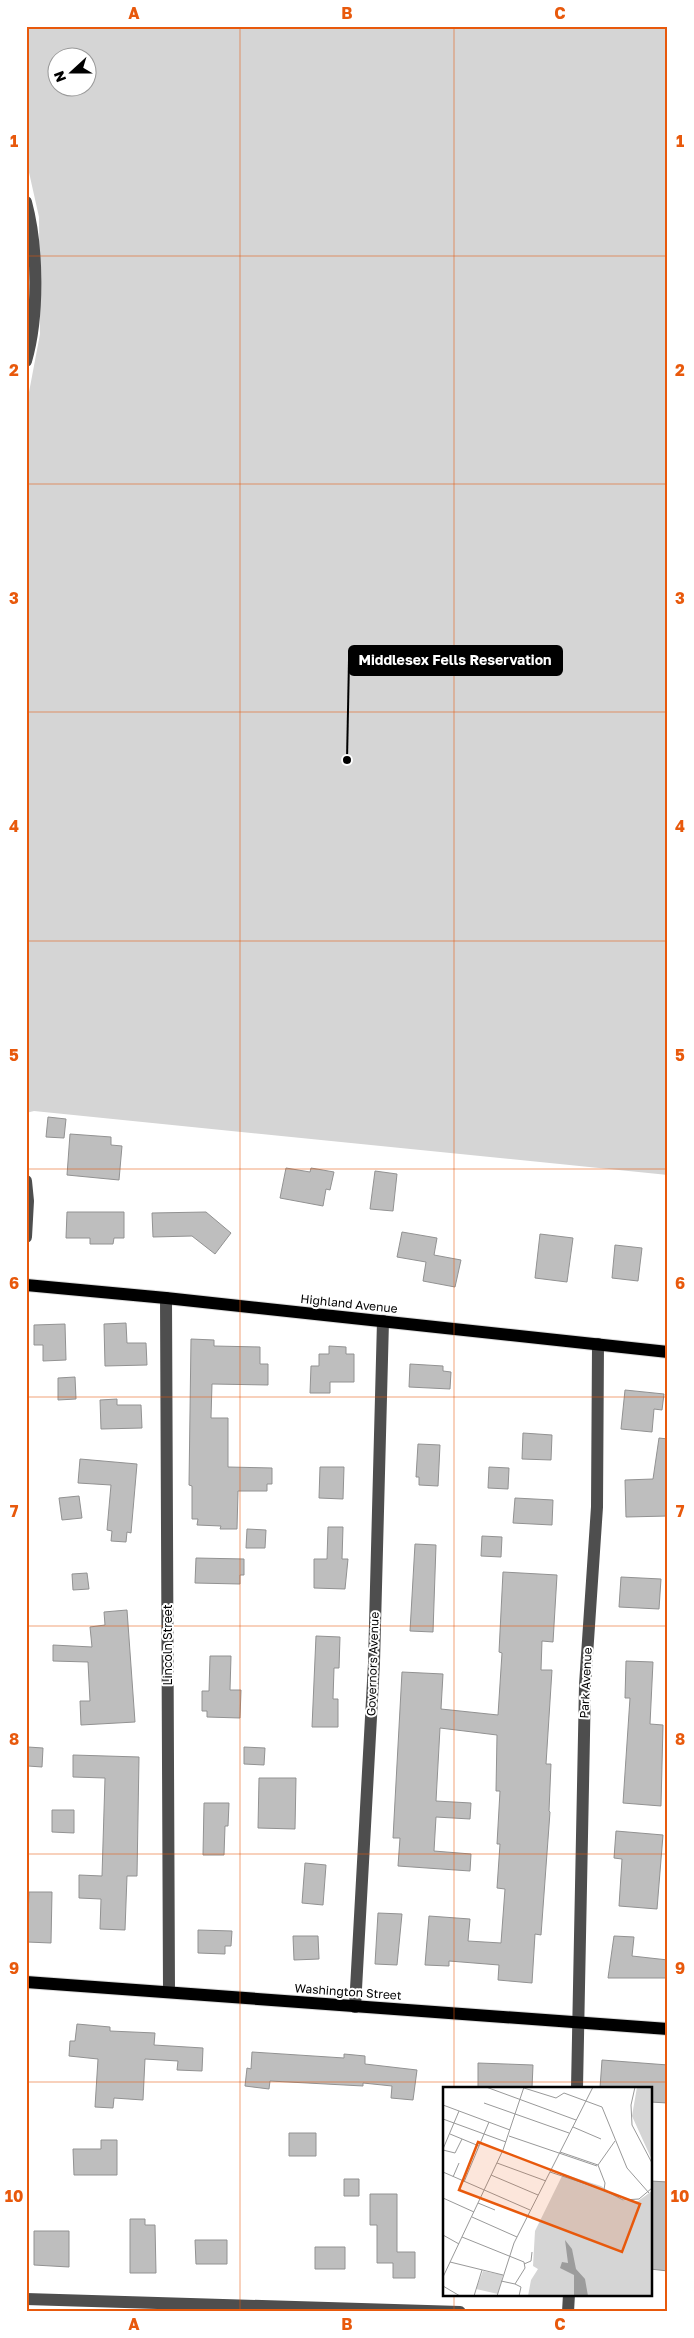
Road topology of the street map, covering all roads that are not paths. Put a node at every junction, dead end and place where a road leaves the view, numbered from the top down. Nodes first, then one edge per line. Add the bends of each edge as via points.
1 (26, 202) edge
2 (26, 361) edge
3 (26, 1181) edge
4 (26, 1236) edge
5 (26, 1285) edge
6 (166, 1298) junction
7 (383, 1322) junction
8 (598, 1344) junction
9 (668, 1352) edge
10 (26, 1982) edge
11 (169, 1992) junction
12 (355, 2007) junction
13 (578, 2022) junction
14 (668, 2029) edge
15 (577, 2087) edge
16 (569, 2296) edge
17 (26, 2299) edge
18 (40, 2306) edge
19 (460, 2312) edge
20 (568, 2312) edge

1 - 2 street via 33,227 36,295
3 - 4 street
5 - 6 main road, Highland Avenue
6 - 7 main road, Highland Avenue
6 - 11 street, Lincoln Street
7 - 8 main road, Highland Avenue
7 - 12 street, Governors Avenue via 374,1663
8 - 9 main road, Highland Avenue
8 - 13 street, Park Avenue via 597,1507 585,1685
10 - 11 main road, Washington Street
11 - 12 main road, Washington Street
12 - 13 main road, Washington Street
13 - 14 main road, Washington Street
13 - 15 street, Park Avenue
16 - 20 street
17 - 18 street
18 - 19 street

